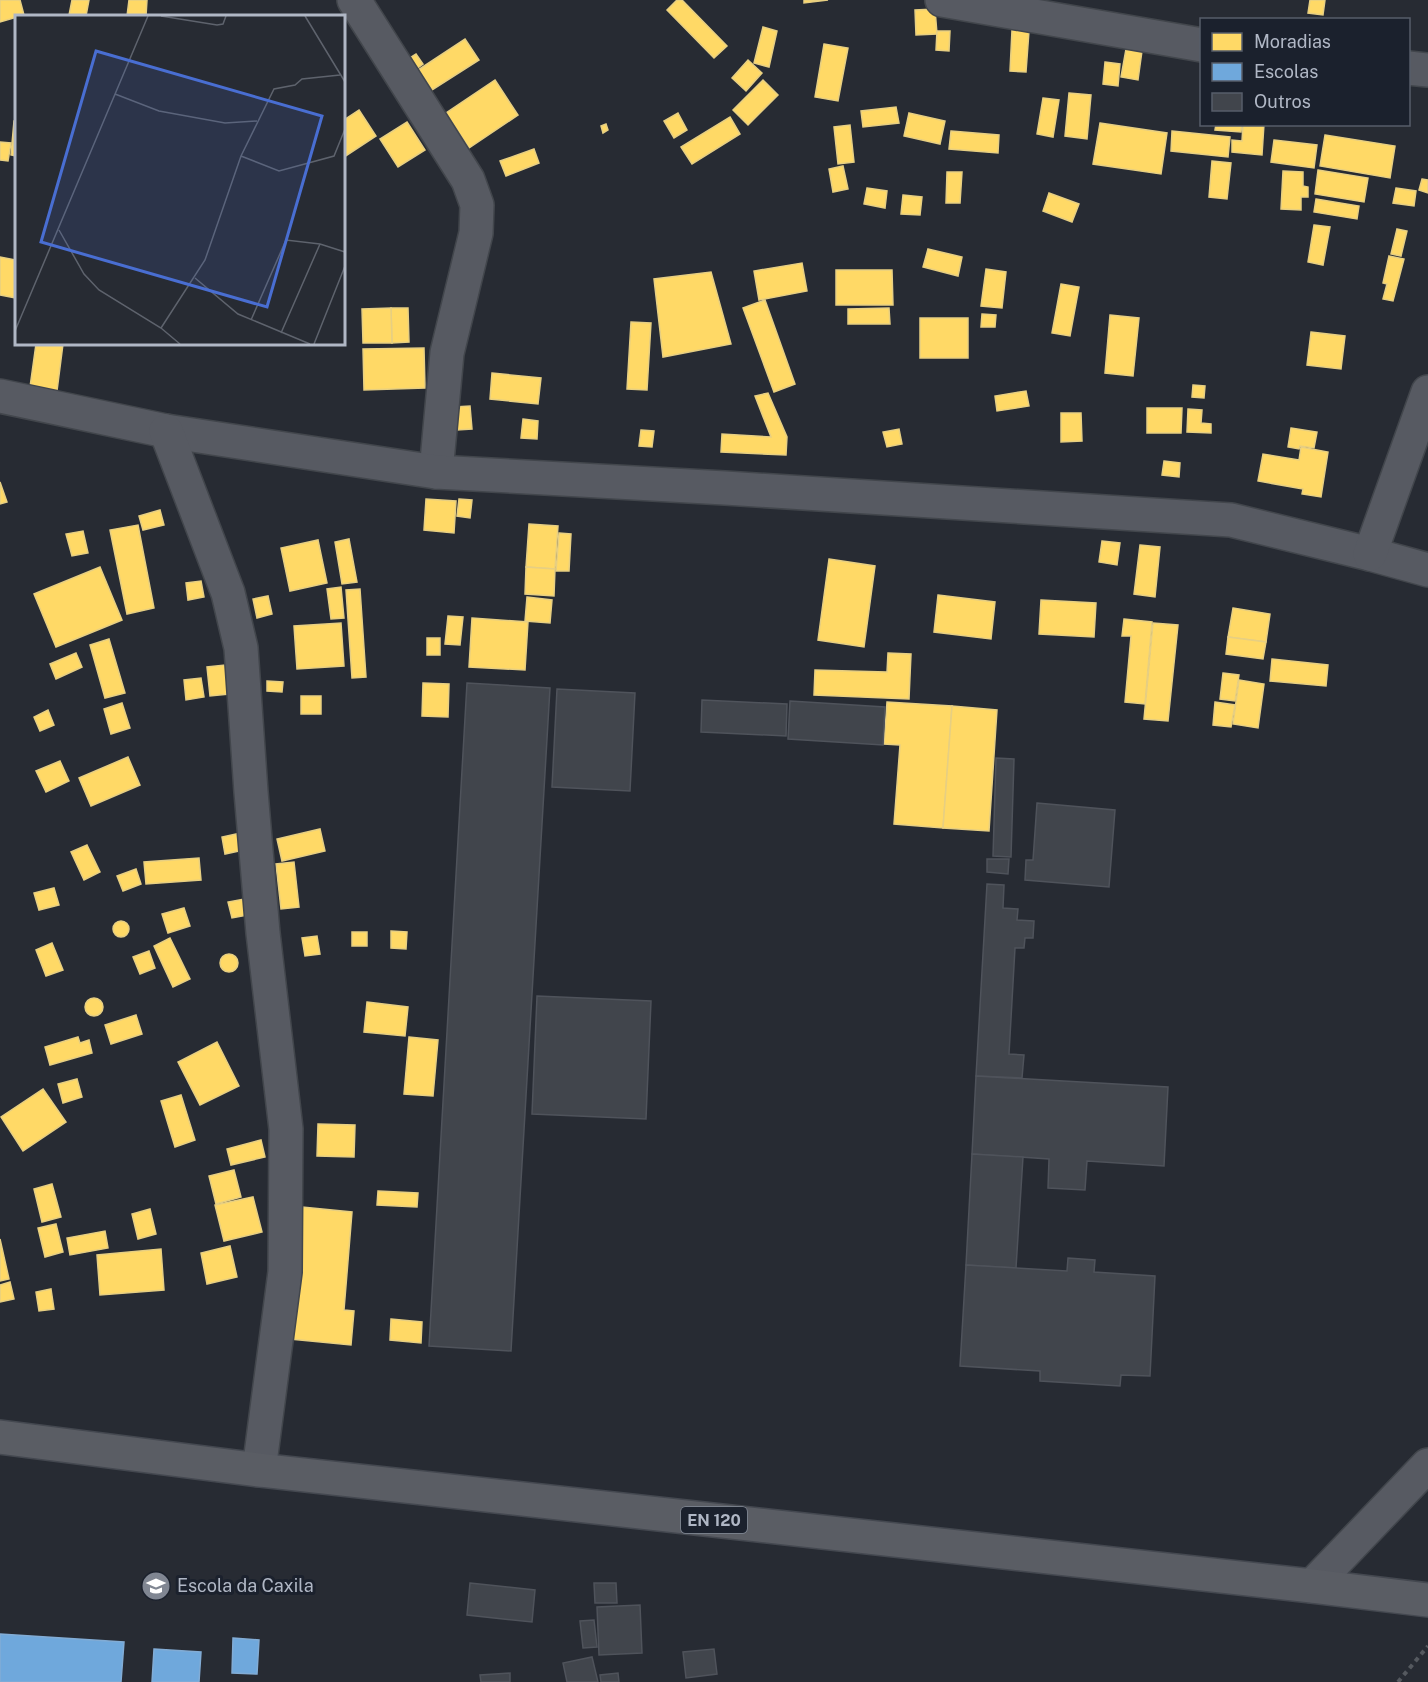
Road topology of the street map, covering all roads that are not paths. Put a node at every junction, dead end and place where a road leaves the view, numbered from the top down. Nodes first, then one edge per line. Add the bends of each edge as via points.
1 (354, 0) edge
2 (942, 0) edge
3 (1200, 45) edge
4 (1410, 68) edge
5 (1428, 70) edge
6 (1428, 392) edge
7 (0, 396) edge
8 (166, 431) junction
9 (436, 472) junction
10 (1370, 554) junction
11 (1428, 570) edge
12 (0, 1437) edge
13 (1428, 1465) edge
14 (259, 1470) junction
15 (1312, 1586) junction
16 (1428, 1600) edge

1 - 9 street via 468,180 477,205 476,233 447,353
2 - 3 street
4 - 5 street
6 - 10 street
7 - 8 street
8 - 9 street
8 - 14 street via 228,593 241,648 263,933 286,1129 285,1272
9 - 10 street via 1231,520
10 - 11 street
12 - 14 main road, EN 120
13 - 15 street
14 - 15 main road, EN 120
15 - 16 main road, EN 120

